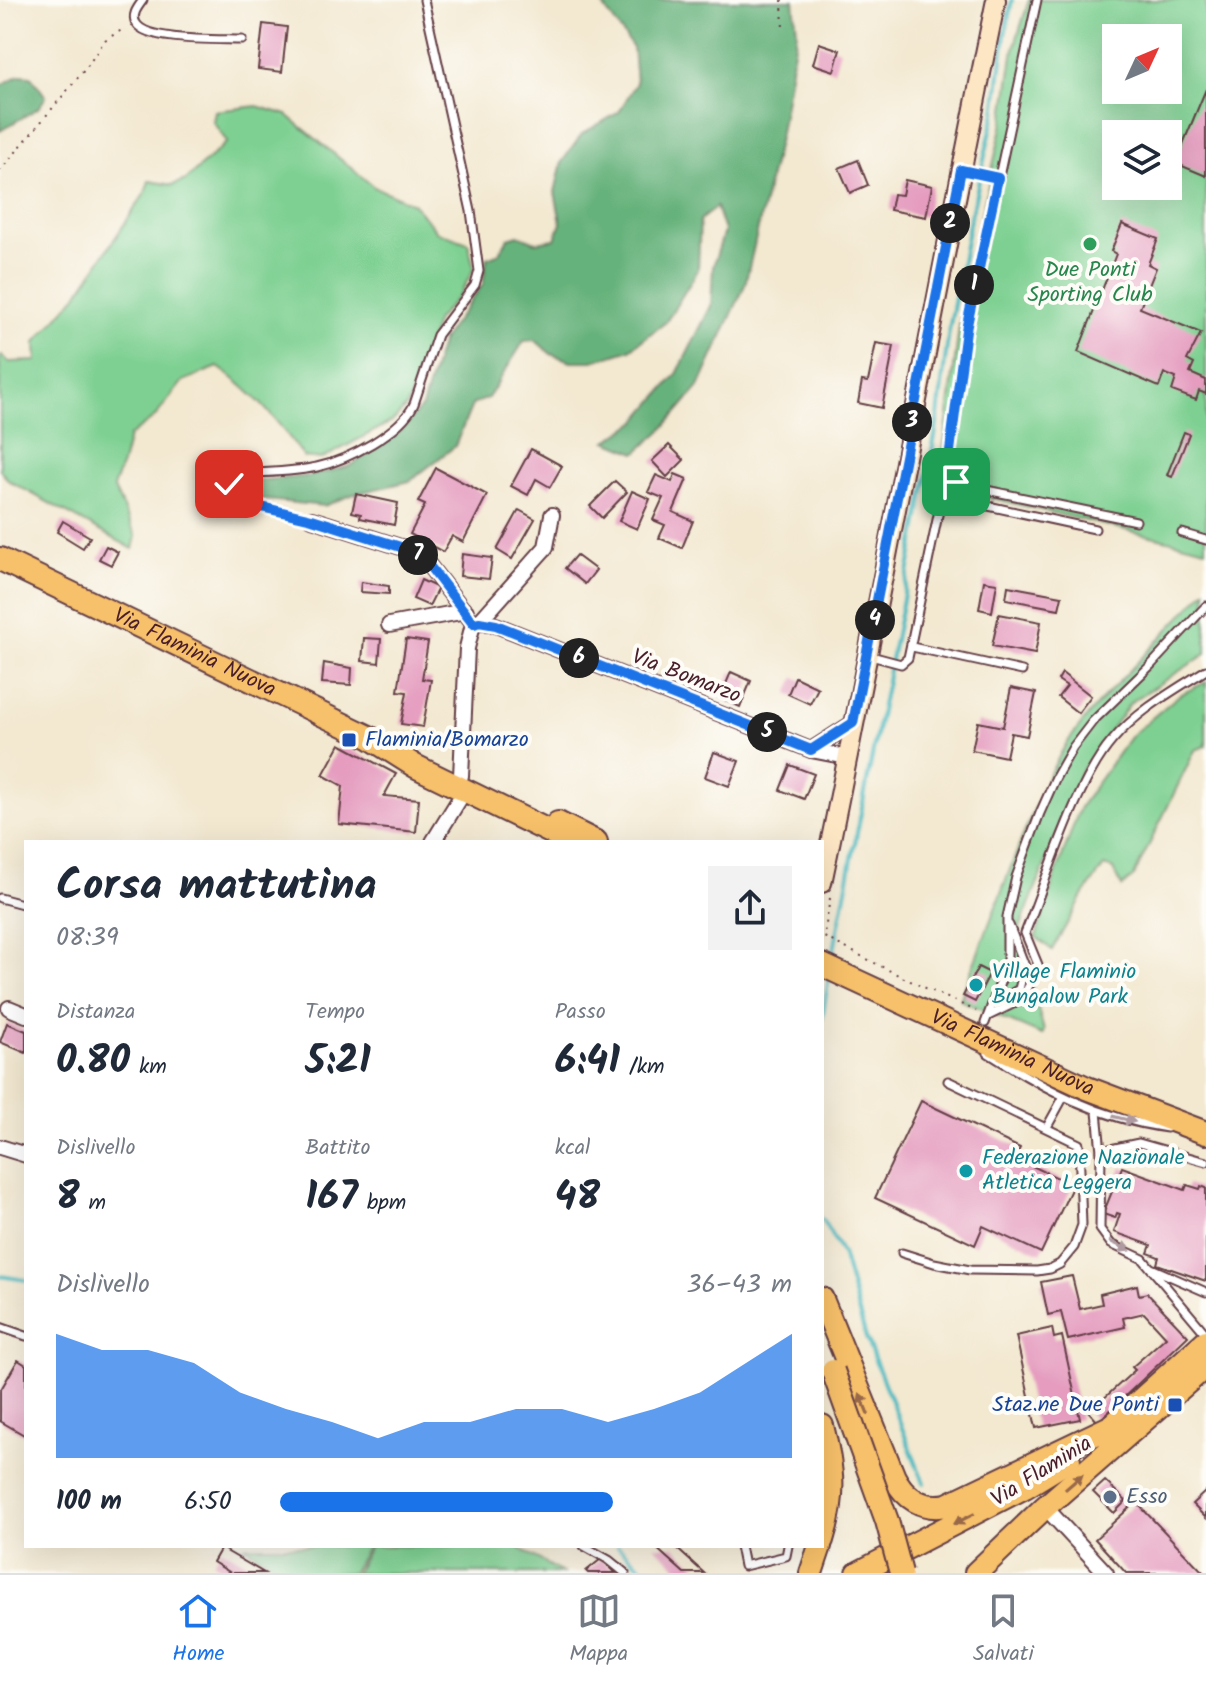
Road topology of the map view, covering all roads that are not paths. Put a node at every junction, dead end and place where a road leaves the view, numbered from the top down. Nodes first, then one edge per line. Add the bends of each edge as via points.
1 (143, 0) edge
2 (424, 0) edge
3 (996, 0) edge
4 (1037, 0) edge
5 (242, 40) dead end
6 (966, 171) junction
7 (996, 178) junction
8 (552, 515) dead end
9 (312, 519) joint
10 (1136, 521) dead end
11 (1095, 529) dead end
12 (1182, 533) dead end
13 (1206, 540) edge
14 (0, 559) edge
15 (1206, 606) edge
16 (466, 611) junction
17 (477, 623) junction
18 (389, 625) dead end
19 (912, 647) junction
20 (874, 657) junction
21 (1206, 670) edge
22 (1022, 671) dead end
23 (853, 723) junction
24 (811, 750) junction
25 (847, 757) junction
26 (463, 783) junction
27 (434, 840) edge
28 (567, 840) edge
29 (591, 840) edge
30 (824, 873) edge
31 (0, 898) edge
32 (24, 904) edge
33 (1007, 917) junction
34 (824, 945) edge
35 (824, 965) edge
36 (864, 971) junction
37 (9, 1008) dead end
38 (24, 1014) edge
39 (988, 1014) junction
40 (933, 1017) junction
41 (948, 1081) dead end
42 (1063, 1098) junction
43 (1097, 1112) junction
44 (1206, 1118) edge
45 (1047, 1127) junction
46 (1206, 1134) edge
47 (0, 1147) edge
48 (1101, 1151) junction
49 (24, 1154) edge
50 (1206, 1162) edge
51 (902, 1253) dead end
52 (1149, 1267) junction
53 (1206, 1292) edge
54 (824, 1304) edge
55 (0, 1327) edge
56 (1206, 1334) edge
57 (24, 1335) edge
58 (1206, 1341) edge
59 (824, 1342) edge
60 (1203, 1373) edge
61 (1112, 1426) junction
62 (824, 1434) edge
63 (824, 1439) edge
64 (894, 1477) junction
65 (1045, 1507) junction
66 (824, 1530) edge
67 (925, 1539) junction
68 (588, 1548) edge
69 (740, 1548) edge
70 (788, 1548) edge
71 (819, 1548) edge
72 (625, 1573) edge
73 (811, 1573) edge
74 (858, 1573) edge
75 (887, 1573) edge
76 (901, 1573) edge
77 (976, 1573) edge
78 (1106, 1573) edge

1 - 5 lane via 135,22 155,36
2 - 9 lane via 471,211 479,271 469,294 437,335 414,404 400,424 319,467 243,474 229,484 236,501
3 - 6 street
4 - 7 lane
6 - 7 lane
6 - 20 street
7 - 10 lane via 966,330 950,479
8 - 17 street via 546,547
9 - 16 street via 410,550 424,559
11 - 19 lane via 942,496
12 - 13 lane
14 - 26 main road, Via Flaminia Nuova via 389,747 409,752
15 - 33 lane via 1073,747 1040,813
16 - 17 street
16 - 18 street
17 - 24 street, Via Bomarzo via 496,625
17 - 26 street via 467,648
19 - 20 lane via 901,664
19 - 22 lane
20 - 23 street
21 - 39 lane via 1125,728 1094,767 1025,933 1039,967 1021,1000
23 - 24 street
23 - 25 street
24 - 25 street, Via Bomarzo
25 - 30 street
26 - 27 street
26 - 28 main road, Via Flaminia Nuova
26 - 29 main road, Via Flaminia Nuova
31 - 32 lane
33 - 39 lane via 1007,964
33 - 39 lane via 1025,966 1019,989
34 - 36 main road, Via Flaminia Nuova
35 - 36 main road, Via Flaminia Nuova
36 - 39 main road, Via Flaminia Nuova
36 - 40 main road, Via Flaminia Nuova
37 - 38 street
39 - 44 main road, Via Flaminia Nuova via 1084,1070
40 - 42 lane
40 - 46 main road, Via Flaminia Nuova via 1087,1088
41 - 45 lane
42 - 43 lane
42 - 45 lane
43 -> 46 lane
43 - 48 lane
45 - 51 lane via 1079,1144 1082,1225 1067,1259 1050,1269 970,1270
47 - 49 street
48 - 50 lane via 1139,1143
48 -> 52 lane via 1100,1229 1111,1244 1136,1254
52 - 53 lane
52 - 56 lane
64 -> 54 main road
55 - 57 lane
58 - 61 main road, Via Flaminia
59 - 76 main road, bridge
65 -> 60 main road, Via Flaminia
61 - 64 main road via 947,1505 914,1500
61 -> 67 main road, Via Flaminia via 1050,1472
62 - 64 main road
63 - 66 main road via 833,1486
65 - 77 main road, Via Flaminia
65 - 78 street
67 - 74 main road, Via Flaminia
67 - 75 main road
68 - 72 lane
69 - 70 lane via 744,1566 786,1556
71 - 73 main road

